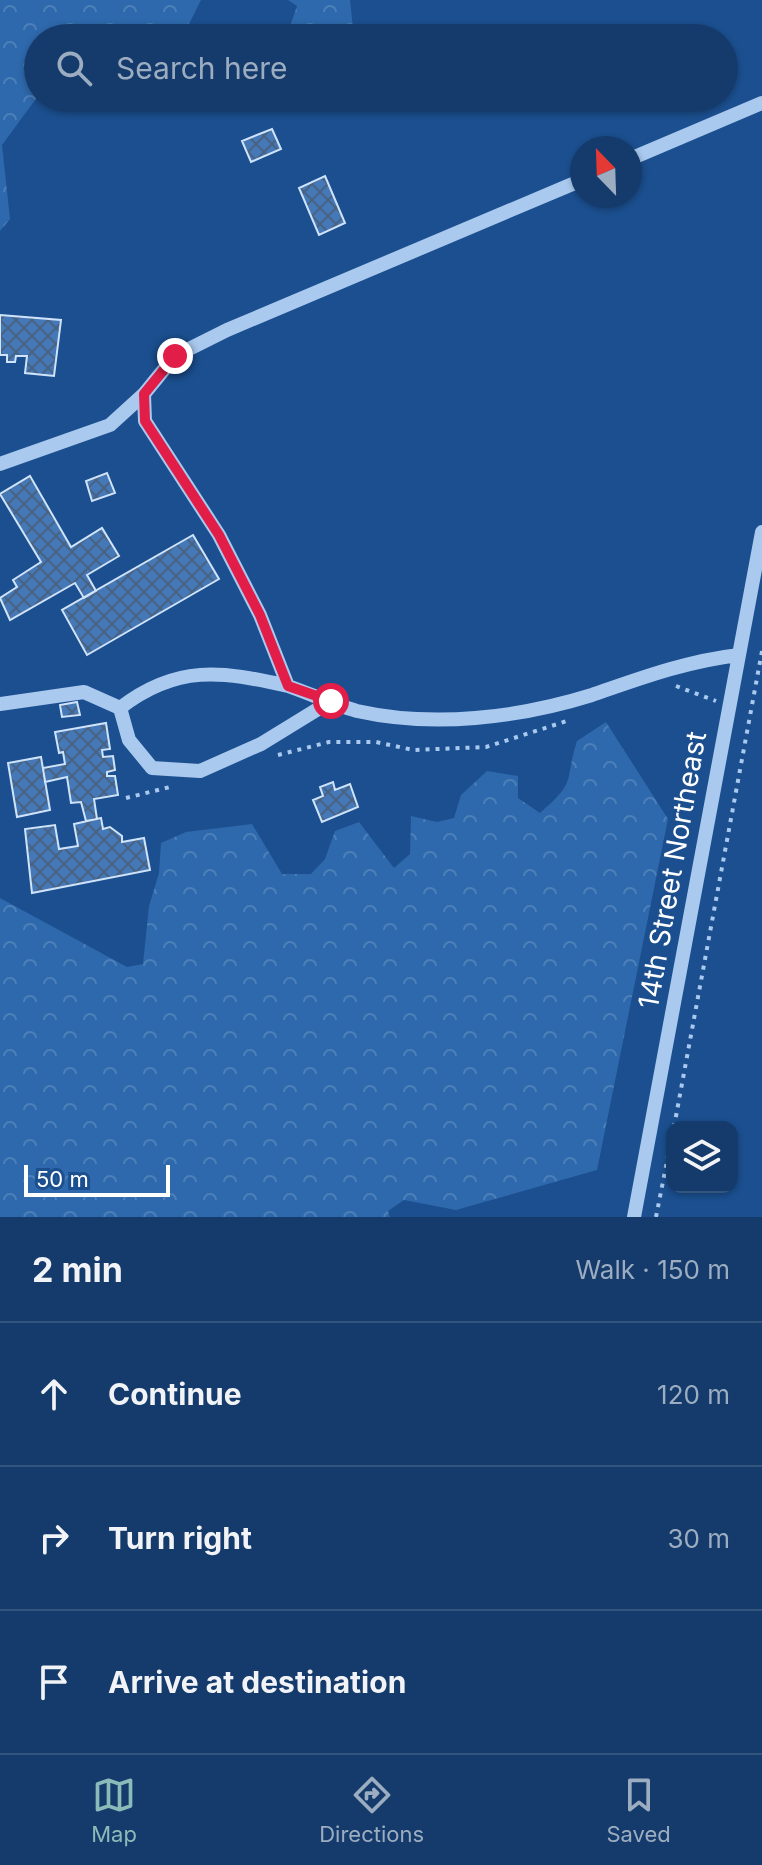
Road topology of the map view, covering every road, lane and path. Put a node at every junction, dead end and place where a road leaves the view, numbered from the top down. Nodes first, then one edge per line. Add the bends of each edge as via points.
1 (762, 103) edge
2 (642, 154) edge
3 (570, 185) edge
4 (144, 394) junction
5 (0, 464) edge
6 (762, 532) edge
7 (756, 598) edge
8 (762, 651) edge
9 (739, 655) junction
10 (667, 684) dead end
11 (288, 686) junction
12 (331, 701) junction
13 (729, 703) dead end
14 (0, 704) edge
15 (742, 704) dead end
16 (754, 706) junction
17 (120, 708) junction
18 (578, 717) dead end
19 (275, 756) dead end
20 (181, 785) dead end
21 (126, 798) dead end
22 (675, 1121) edge
23 (666, 1166) edge
24 (634, 1217) edge
25 (656, 1217) edge

1 - 2 street
3 - 4 street via 227,330 175,356
4 - 5 street via 110,425
4 - 11 street via 145,421 219,535 260,615
6 - 7 street, 14th Street Northeast
7 - 9 street, 14th Street Northeast
8 - 16 path
9 - 12 street via 668,667 589,696 428,722
9 - 24 street, 14th Street Northeast
10 - 13 path via 688,688 705,700
11 - 12 street
11 - 17 street via 233,674 188,674 145,689
12 - 17 street via 261,744 200,771 152,768 129,740
14 - 17 street via 84,692
15 - 16 path
16 - 22 path
18 - 19 path via 486,747 413,750 376,742 329,742
20 - 21 path
23 - 25 path

